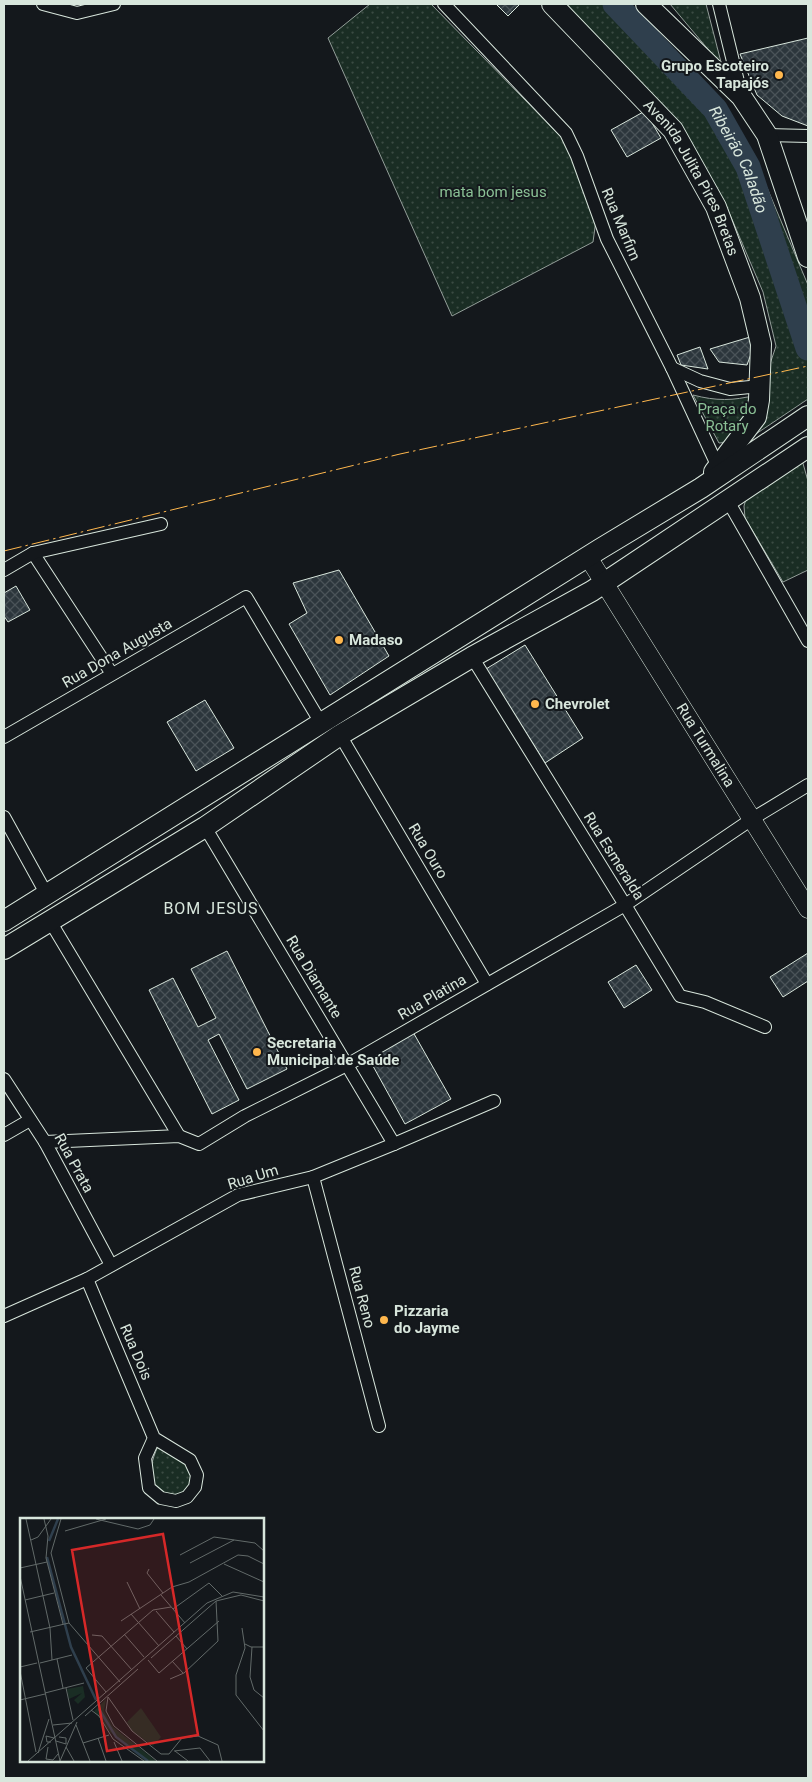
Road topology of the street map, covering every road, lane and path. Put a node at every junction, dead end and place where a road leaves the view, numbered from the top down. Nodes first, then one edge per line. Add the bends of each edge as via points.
1 (43, 4) edge
2 (114, 4) edge
3 (444, 4) edge
4 (552, 4) edge
5 (646, 4) edge
6 (719, 4) edge
7 (741, 96) junction
8 (767, 136) junction
9 (808, 136) edge
10 (808, 257) edge
11 (672, 368) junction
12 (760, 386) junction
13 (808, 416) edge
14 (803, 450) edge
15 (738, 462) junction
16 (718, 468) junction
17 (701, 488) junction
18 (728, 502) junction
19 (161, 524) dead end
20 (33, 553) junction
21 (588, 557) junction
22 (4, 570) edge
23 (604, 583) junction
24 (808, 641) edge
25 (472, 657) junction
26 (112, 674) junction
27 (321, 723) junction
28 (340, 735) junction
29 (4, 737) edge
30 (808, 785) edge
31 (4, 817) edge
32 (752, 819) junction
33 (205, 827) junction
34 (47, 895) junction
35 (625, 904) junction
36 (808, 909) edge
37 (4, 921) edge
38 (50, 921) junction
39 (4, 949) edge
40 (487, 984) junction
41 (765, 1027) dead end
42 (347, 1065) junction
43 (4, 1078) edge
44 (494, 1101) dead end
45 (30, 1120) junction
46 (4, 1135) edge
47 (179, 1136) junction
48 (45, 1142) junction
49 (394, 1144) junction
50 (313, 1176) junction
51 (111, 1266) junction
52 (87, 1279) junction
53 (4, 1316) edge
54 (379, 1426) dead end
55 (154, 1438) junction

1 - 2 street via 77,13
3 - 11 street, Rua Marfim via 566,133 607,239
4 - 12 main road, Avenida Julita Pires Bretas via 673,130 716,207 750,298 761,344
5 - 7 main road
6 - 7 street
7 - 8 main road
8 - 9 street
8 - 10 main road
11 - 12 street via 700,382 730,390
11 - 16 street, Rua Marfim
12 - 16 main road, Avenida Julita Pires Bretas via 756,417
13 - 15 main road
14 - 18 main road
15 - 16 street
15 - 17 main road
16 - 17 main road, Avenida Julita Pires Bretas
17 - 21 main road
18 - 23 main road
18 - 24 street
19 - 20 street
20 - 22 street
20 - 26 street
21 - 23 main road, Rua Turmalina
21 - 27 main road
23 - 25 main road
23 - 32 main road, Rua Turmalina
25 - 28 main road
25 - 35 street, Rua Esmeralda
26 - 27 street, Rua Dona Augusta via 246,597
26 - 29 street, Rua Dona Augusta
27 - 34 main road
28 - 33 main road
28 - 40 street, Rua Ouro
30 - 32 street, Rua Platina
31 - 34 street
32 - 35 street, Rua Platina
32 - 36 main road, Rua Turmalina
33 - 38 main road
33 - 42 street, Rua Diamante
34 - 37 main road
35 - 40 street, Rua Platina
35 - 41 street, Rua Esmeralda via 680,996 705,1002
38 - 39 main road
38 - 47 street
40 - 42 street, Rua Platina
42 - 47 street, Rua Platina via 245,1116 199,1144
42 - 49 street, Rua Diamante
43 - 45 street, Rua Prata
44 - 49 street, Rua Um
45 - 46 street
45 - 48 street, Rua Prata
47 - 48 street, Rua Platina
48 - 51 street, Rua Prata
49 - 50 street, Rua Um
50 - 51 street, Rua Um via 238,1195
50 - 54 street, Rua Reno
51 - 52 street, Rua Um
52 - 53 street, Rua Um
52 - 55 street, Rua Dois
55 - 55 street via 145,1458 149,1488 160,1498 176,1501 187,1497 195,1487 197,1474 190,1460

